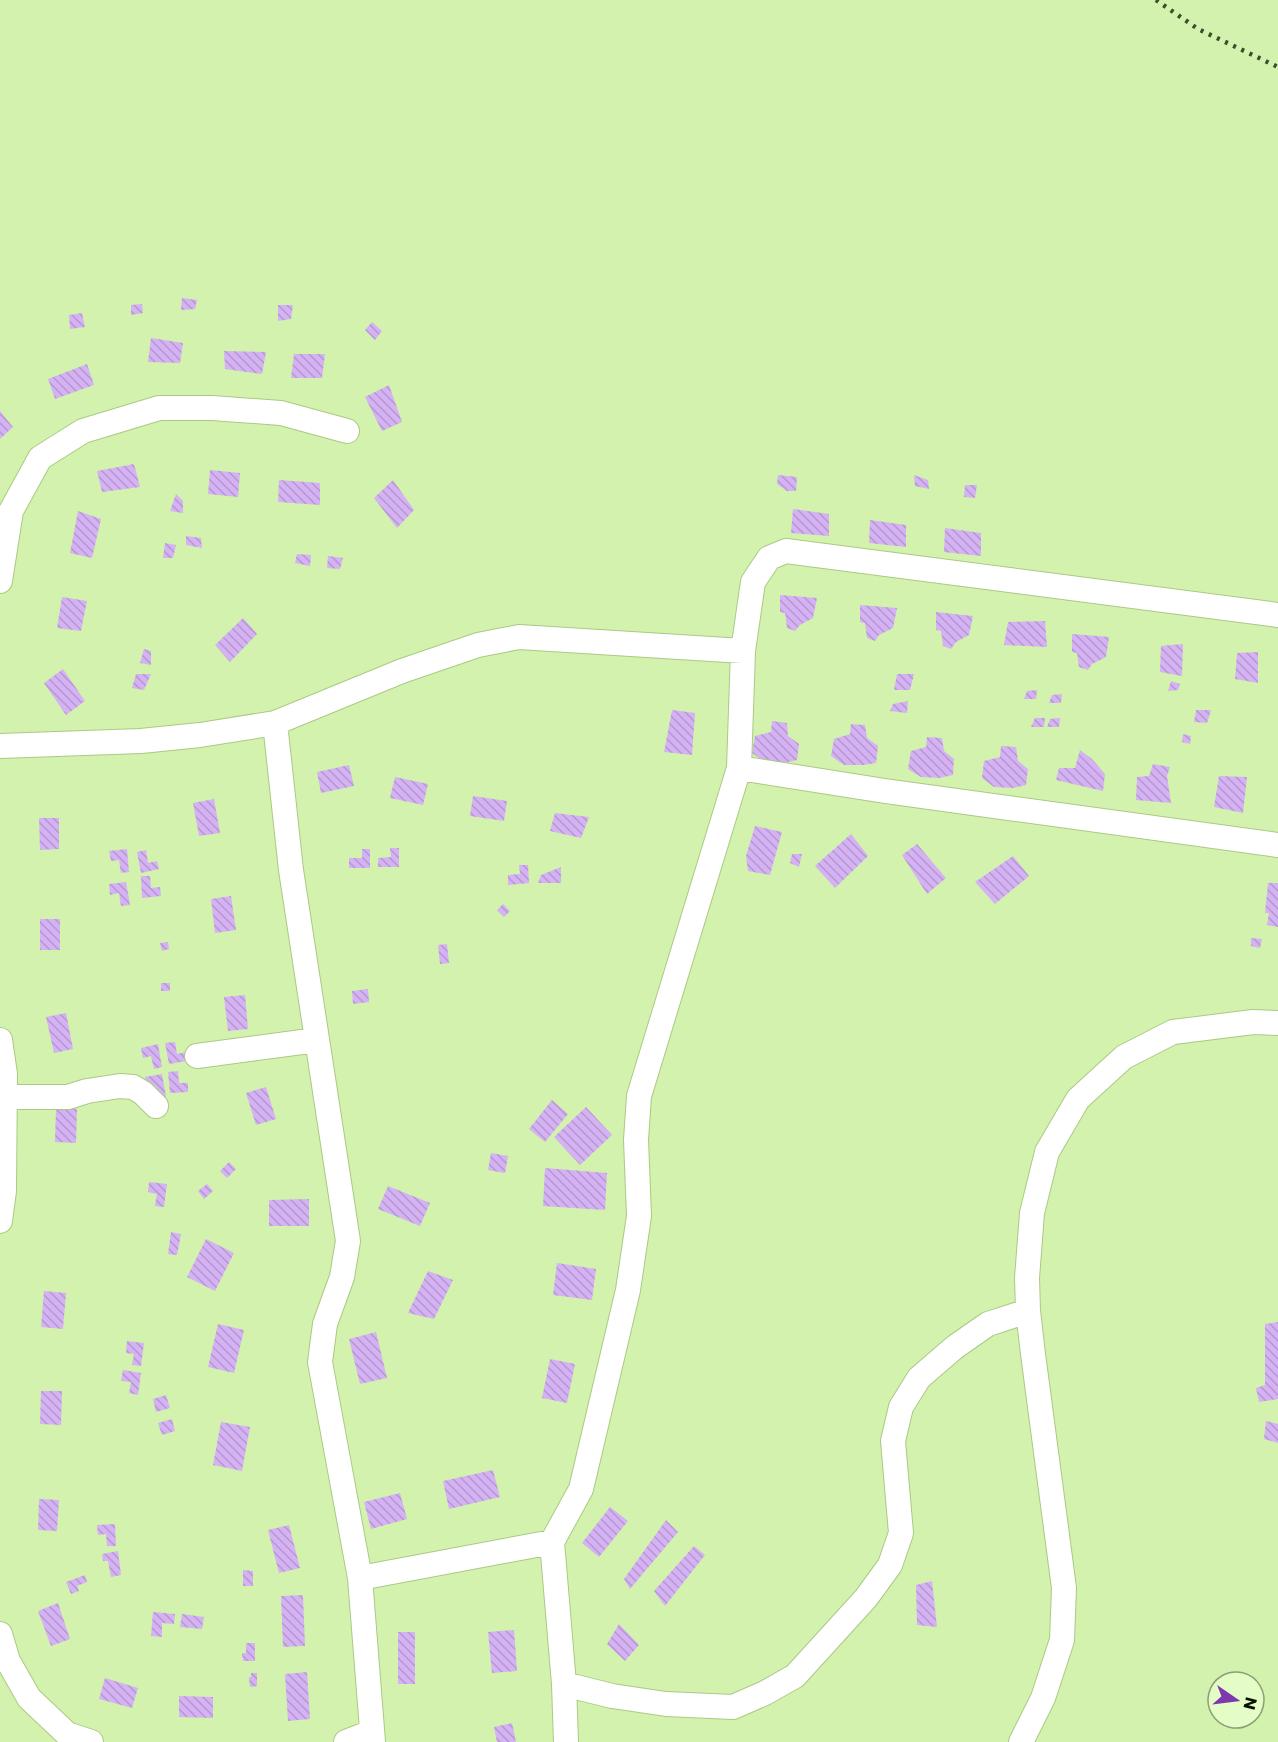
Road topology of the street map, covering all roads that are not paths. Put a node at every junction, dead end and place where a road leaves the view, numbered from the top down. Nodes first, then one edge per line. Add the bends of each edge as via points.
1 (347, 431) dead end
2 (0, 581) edge
3 (1278, 615) edge
4 (743, 651) junction
5 (275, 723) junction
6 (0, 746) edge
7 (739, 768) junction
8 (1278, 845) edge
9 (1278, 1023) edge
10 (0, 1040) edge
11 (317, 1040) junction
12 (197, 1056) dead end
13 (5, 1097) junction
14 (156, 1106) dead end
15 (0, 1221) edge
16 (1028, 1311) junction
17 (552, 1542) junction
18 (360, 1578) junction
19 (0, 1634) edge
20 (4, 1667) edge
21 (564, 1684) junction
22 (373, 1737) edge
23 (91, 1742) edge
24 (346, 1742) edge
25 (566, 1742) edge
26 (1021, 1742) edge

1 - 2 street via 281,413 212,408 159,408 83,431 40,458 11,511
3 - 4 street via 786,551 769,558 753,582
4 - 5 street via 519,637 478,645 402,670
4 - 7 street
5 - 6 street via 141,741
5 - 11 street via 291,870
7 - 8 street
7 - 17 street via 639,1096 639,1216 628,1290 581,1489
9 - 16 street via 1253,1022 1173,1032 1124,1057 1078,1099 1047,1152 1032,1213
10 - 13 street
11 - 12 street
11 - 18 street via 348,1241 342,1277 325,1324 320,1362
13 - 14 street via 68,1097 120,1086 133,1087
13 - 15 street
16 - 21 street via 988,1324 919,1378 901,1407 893,1441 901,1533 890,1565 866,1598 795,1676 733,1707 666,1704
16 - 26 street via 1064,1588 1062,1640 1043,1698
17 - 18 street
17 - 21 street
18 - 22 street
19 - 20 street
20 - 23 street via 29,1698 67,1734
21 - 25 street
22 - 24 street

